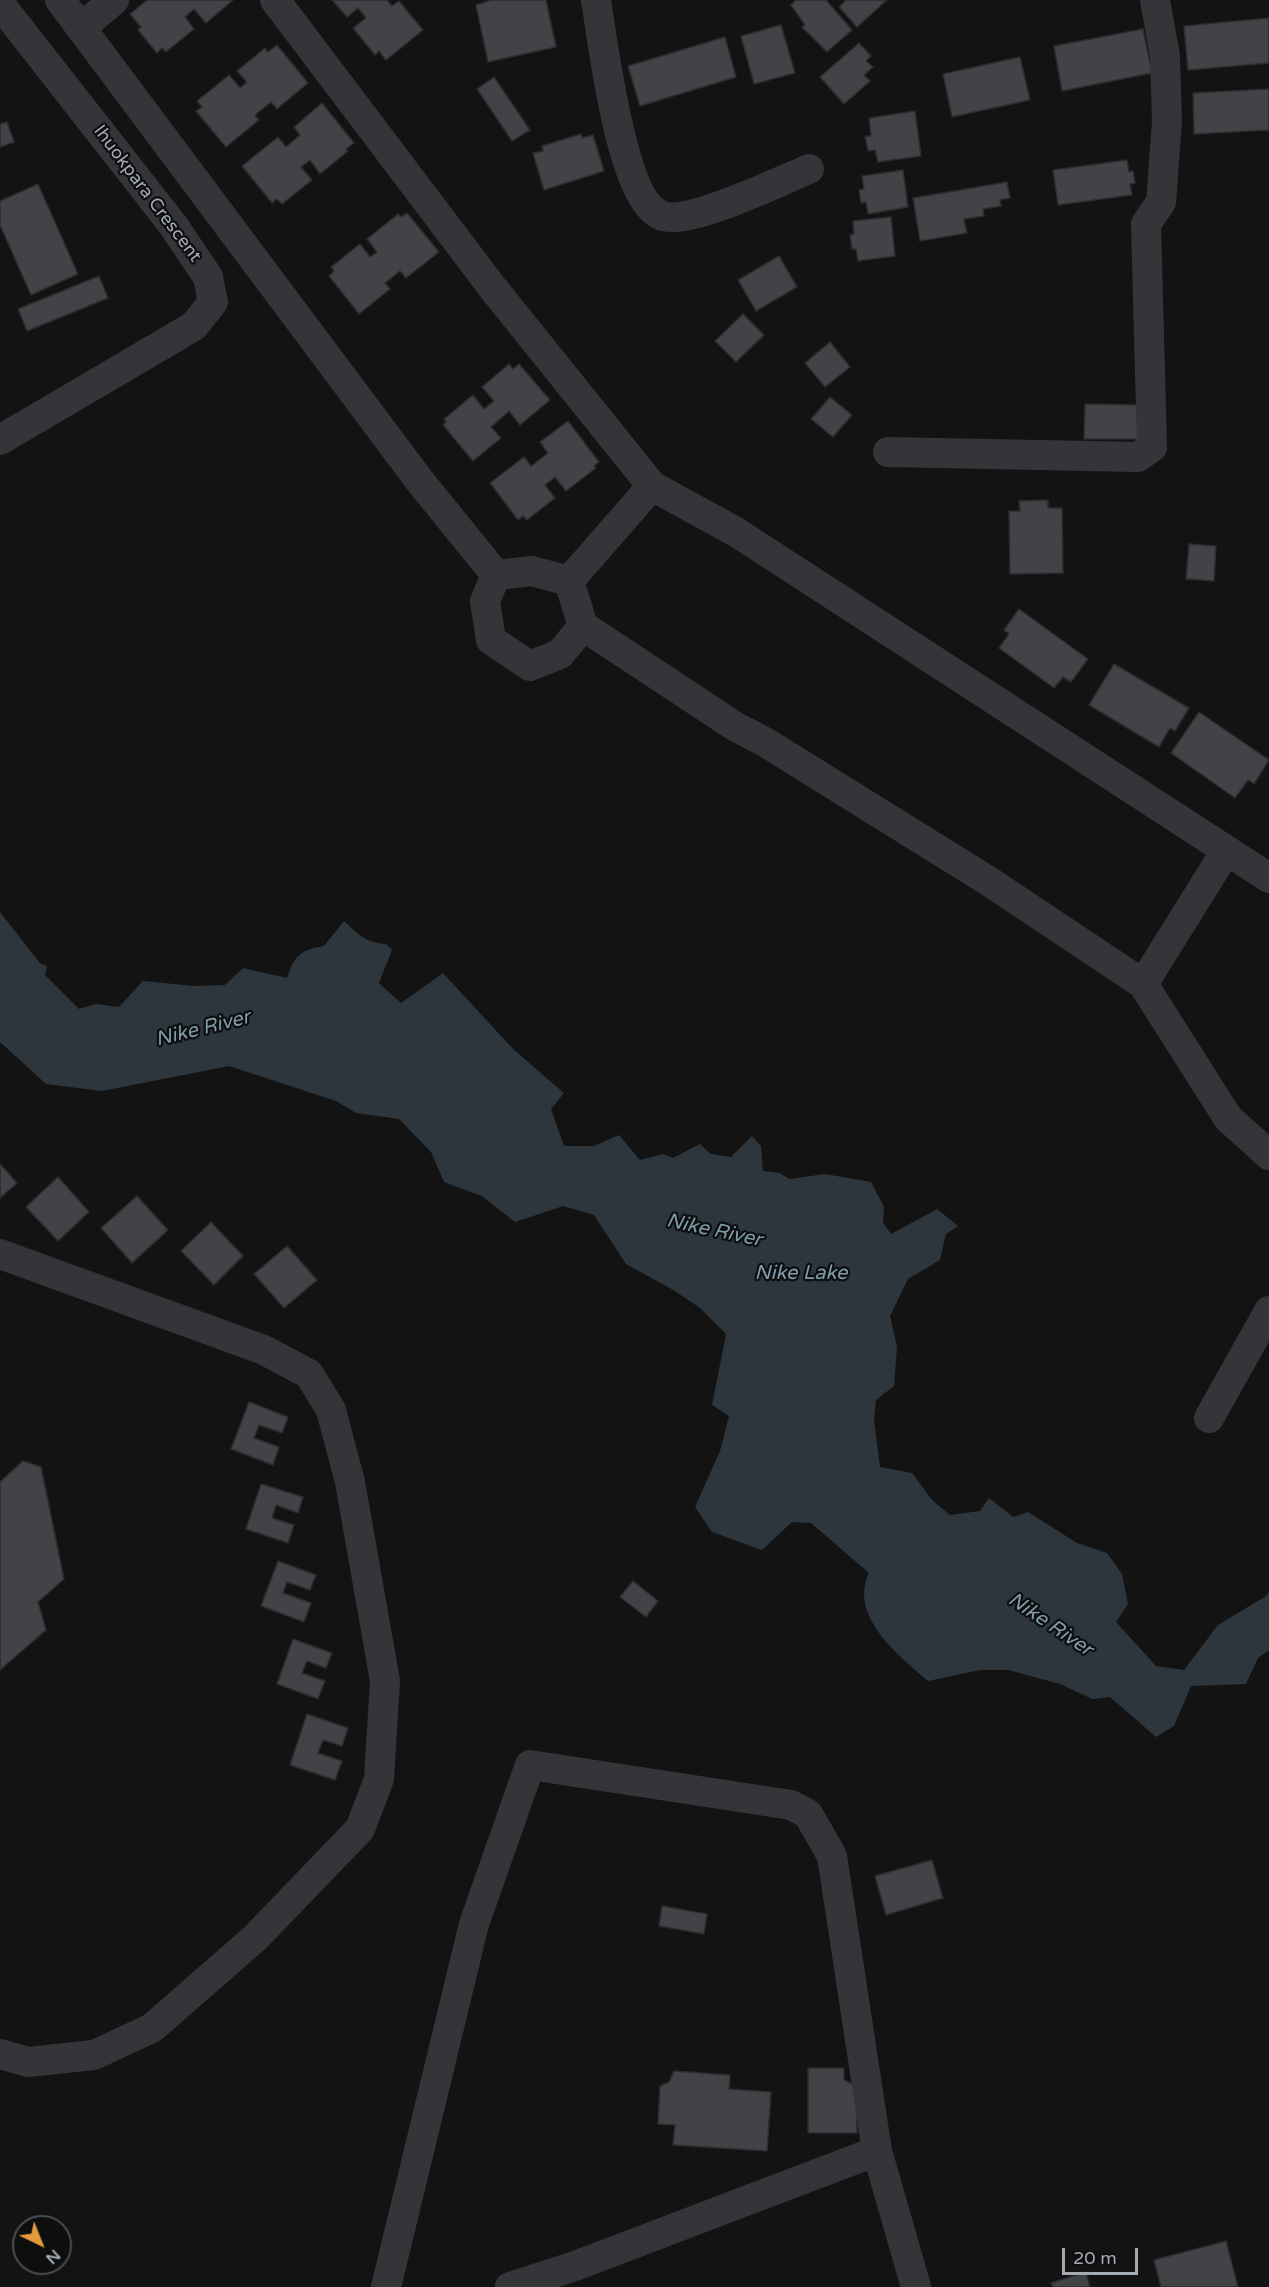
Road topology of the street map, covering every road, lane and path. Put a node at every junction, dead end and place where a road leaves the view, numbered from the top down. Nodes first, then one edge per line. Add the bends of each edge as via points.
1 (60, 0) edge
2 (114, 0) edge
3 (275, 0) edge
4 (596, 0) edge
5 (1155, 0) edge
6 (0, 4) edge
7 (81, 28) junction
8 (809, 169) dead end
9 (0, 440) edge
10 (888, 452) dead end
11 (652, 486) junction
12 (496, 575) junction
13 (569, 581) junction
14 (583, 626) junction
15 (1226, 851) junction
16 (1269, 878) edge
17 (1143, 984) junction
18 (1269, 1155) edge
19 (0, 1254) edge
20 (1269, 1311) edge
21 (1209, 1418) dead end
22 (0, 2054) edge
23 (877, 2151) junction
24 (386, 2287) edge
25 (510, 2287) edge
26 (916, 2287) edge

1 - 7 street
2 - 7 street
3 - 11 street via 492,287
4 - 8 street via 628,171 650,210 664,217 689,214
5 - 10 street via 1165,56 1167,122 1161,202 1146,224 1152,447 1138,457
6 - 9 street, Ihuokpara Crescent via 173,225 208,277 213,302 194,326
7 - 12 street via 419,480
11 - 13 street
11 - 15 street via 735,532
12 - 13 street via 532,571
12 - 14 street via 485,601 491,640 530,666 560,654
13 - 14 street
14 - 17 street via 736,727 765,741 990,882
15 - 16 street
15 - 17 street
17 - 18 street via 1228,1118
19 - 22 street via 264,1350 309,1374 332,1410 350,1482 385,1681 379,1779 360,1829 255,1938 152,2028 94,2055 28,2062
20 - 21 street
23 - 24 street via 832,1856 808,1814 791,1805 530,1765 474,1924
23 - 25 street
23 - 26 street

